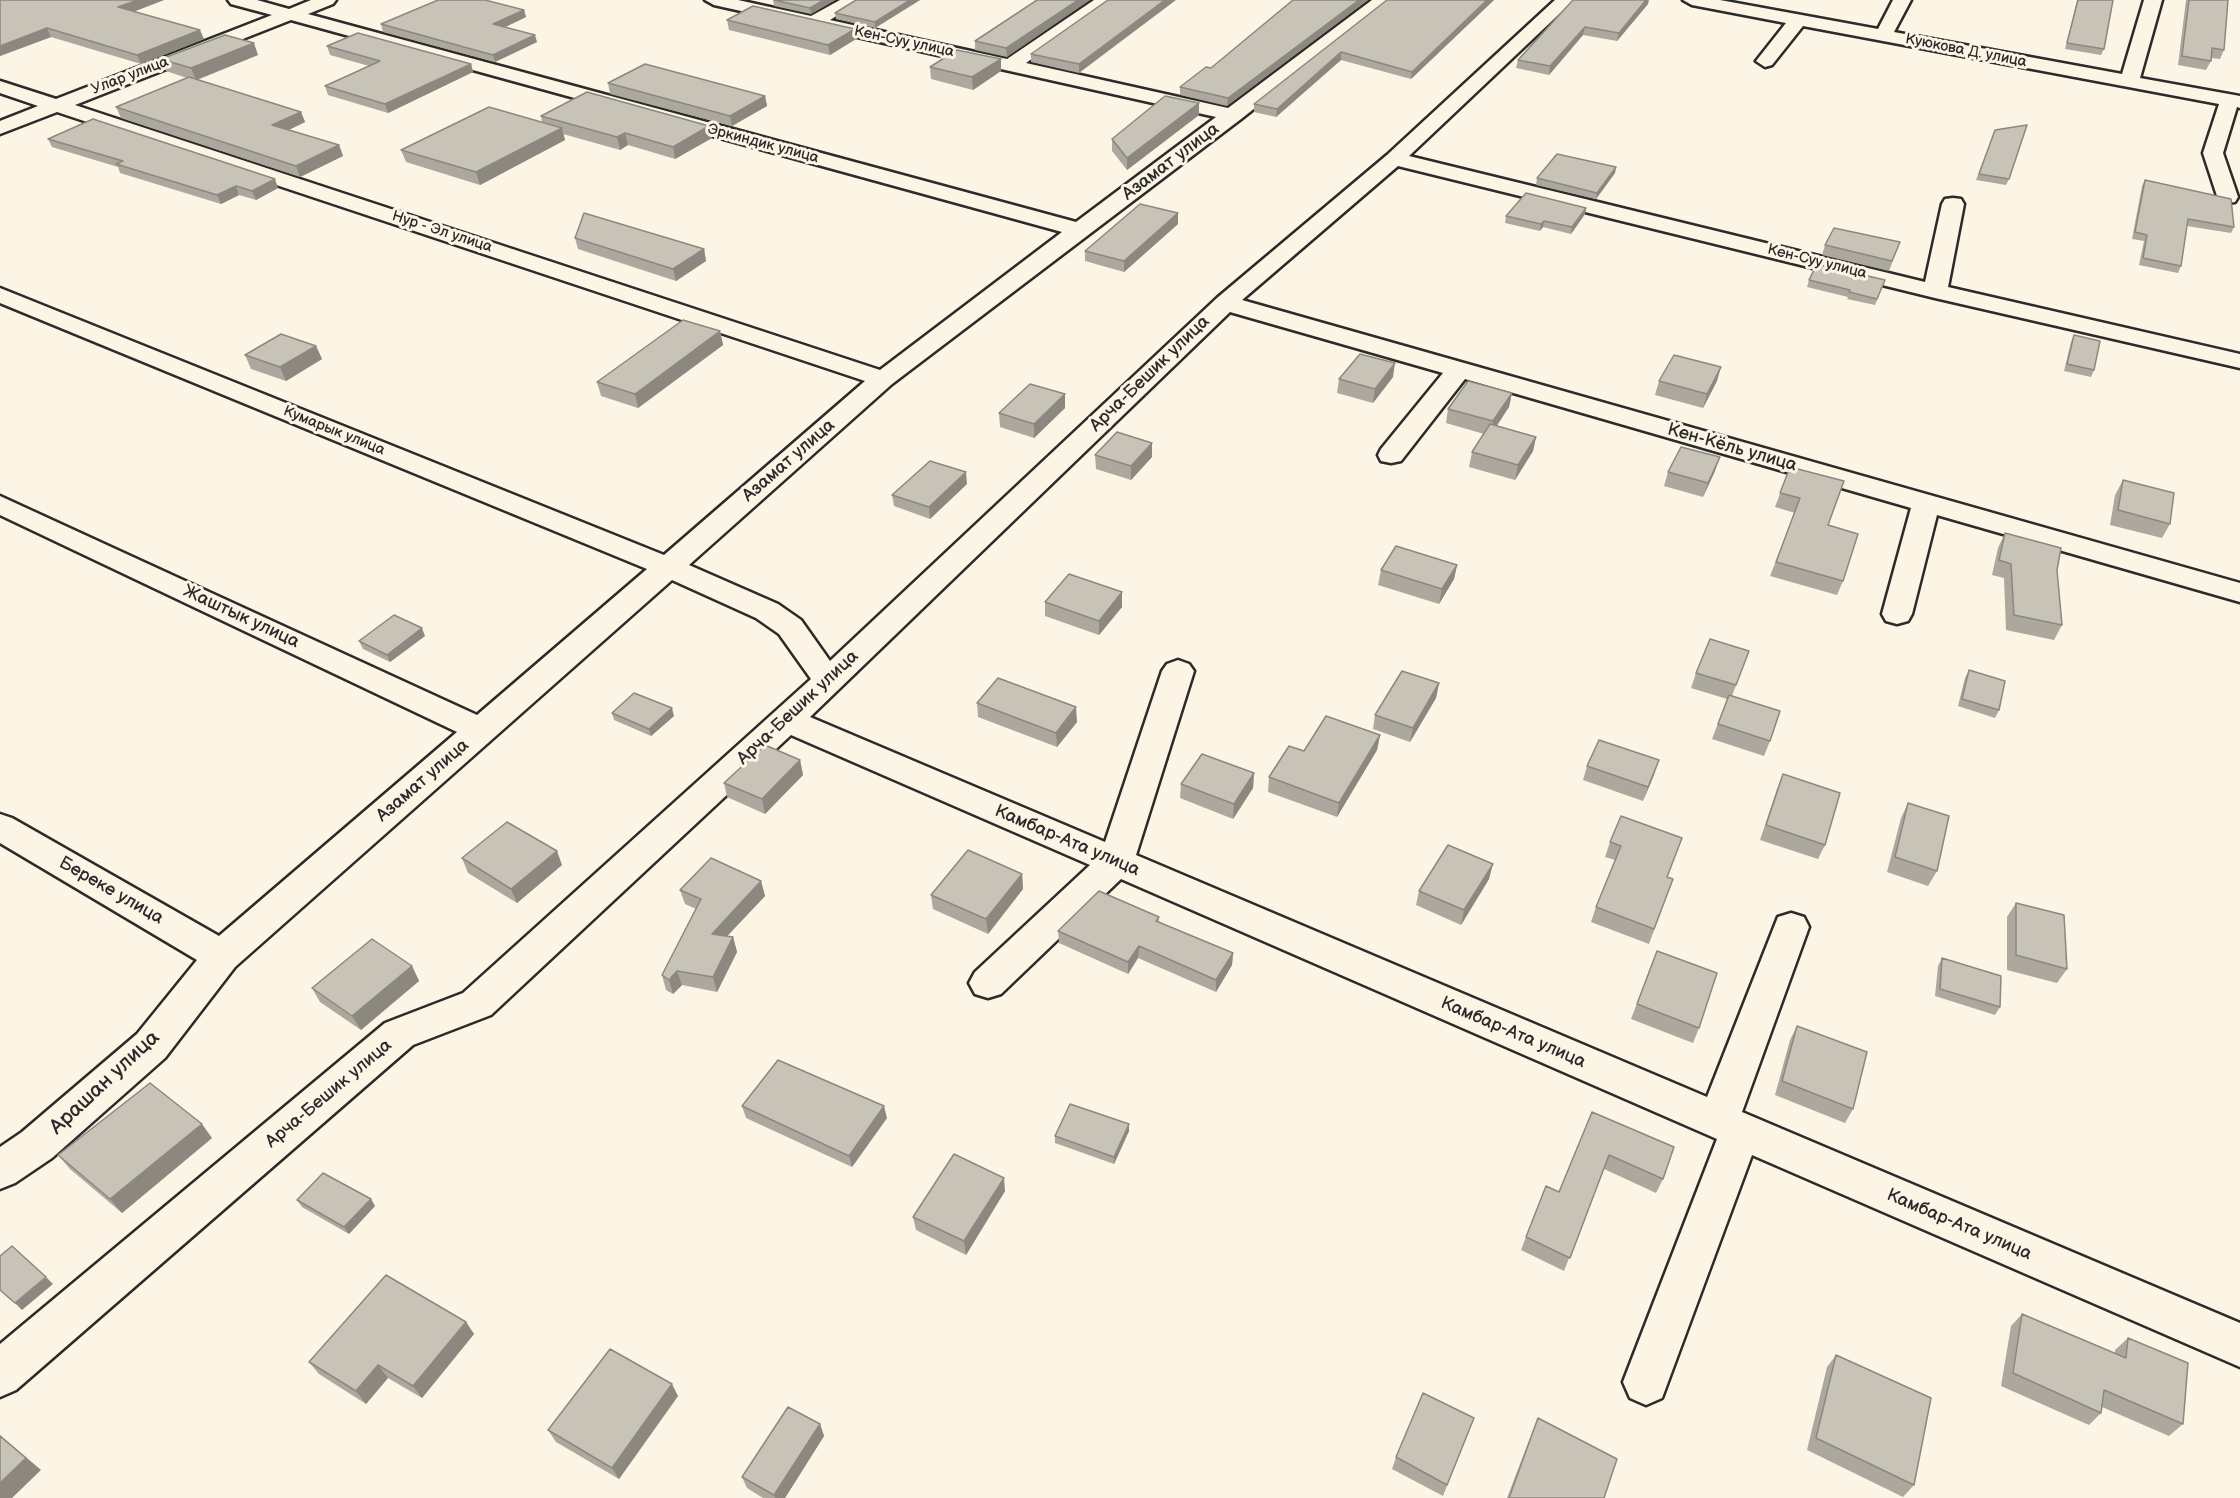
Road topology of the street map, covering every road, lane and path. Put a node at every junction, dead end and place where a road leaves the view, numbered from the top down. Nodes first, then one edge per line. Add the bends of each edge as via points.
1 (237, 0) edge
2 (327, 0) edge
3 (714, 0) edge
4 (853, 0) edge
5 (1106, 0) edge
6 (1383, 0) edge
7 (1565, 0) edge
8 (1692, 0) edge
9 (1902, 0) edge
10 (2153, 0) edge
11 (291, 14) junction
12 (1798, 20) junction
13 (814, 22) junction
14 (1883, 36) junction
15 (1765, 61) dead end
16 (1011, 65) junction
17 (2129, 82) junction
18 (0, 87) edge
19 (2235, 101) edge
20 (55, 104) junction
21 (1234, 115) junction
22 (0, 128) edge
23 (1394, 159) junction
24 (2228, 197) edge
25 (1953, 204) dead end
26 (1079, 230) junction
27 (1935, 291) junction
28 (0, 295) edge
29 (1225, 303) junction
30 (2240, 361) edge
31 (1459, 370) junction
32 (883, 379) junction
33 (1391, 455) dead end
34 (1926, 503) junction
35 (0, 504) edge
36 (669, 566) junction
37 (2240, 593) edge
38 (1897, 614) dead end
39 (1178, 671) dead end
40 (828, 680) junction
41 (787, 720) junction
42 (481, 730) junction
43 (0, 827) edge
44 (1116, 862) junction
45 (1791, 927) dead end
46 (222, 956) junction
47 (988, 983) dead end
48 (1729, 1127) junction
49 (0, 1170) edge
50 (2240, 1345) edge
51 (0, 1374) edge
52 (1646, 1382) dead end

1 - 11 street, Эркиндик улица
2 - 11 street, Улар улица
3 - 13 street, Кен-Суу улица
4 - 13 street
5 - 16 street
6 - 21 street, Азамат улица
7 - 23 street, Арча-Бешик улица
8 - 12 street, Куюкова Д. улица
9 - 14 street
10 - 17 street
11 - 20 street, Улар улица
11 - 26 street, Эркиндик улица
12 - 14 street, Куюкова Д. улица
12 - 15 street
13 - 16 street, Кен-Суу улица
14 - 17 street, Куюкова Д. улица
16 - 21 street, Кен-Суу улица
17 - 19 street, Куюкова Д. улица
18 - 20 street, Нур - Эл улица
19 - 24 street via 2213,153
20 - 22 street, Улар улица
20 - 32 street, Нур - Эл улица
21 - 26 street, Азамат улица
23 - 27 street, Кен-Суу улица
23 - 29 street, Арча-Бешик улица
25 - 27 street
26 - 32 street, Азамат улица
27 - 30 street, Кен-Суу улица
28 - 36 street, Кумарык улица
29 - 31 street, Кен-Кёль улица
29 - 40 street, Арча-Бешик улица
31 - 33 street
31 - 34 street, Кен-Кёль улица
32 - 36 street, Азамат улица
34 - 37 street, Кен-Кёль улица
34 - 38 street
35 - 42 street, Жаштык улица
36 - 40 street, Кумарык улица via 757,606 790,627
36 - 42 street, Азамат улица
39 - 44 street
40 - 41 street, Арча-Бешик улица
41 - 44 street, Камбар-Ата улица
41 - 51 street, Арча-Бешик улица via 477,1004 399,1034
42 - 46 street, Азамат улица
43 - 46 street, Береке улица
44 - 47 street
44 - 48 street, Камбар-Ата улица
45 - 48 street
46 - 49 street, Арашан улица via 151,1046 37,1145
48 - 50 street, Камбар-Ата улица
48 - 52 street

